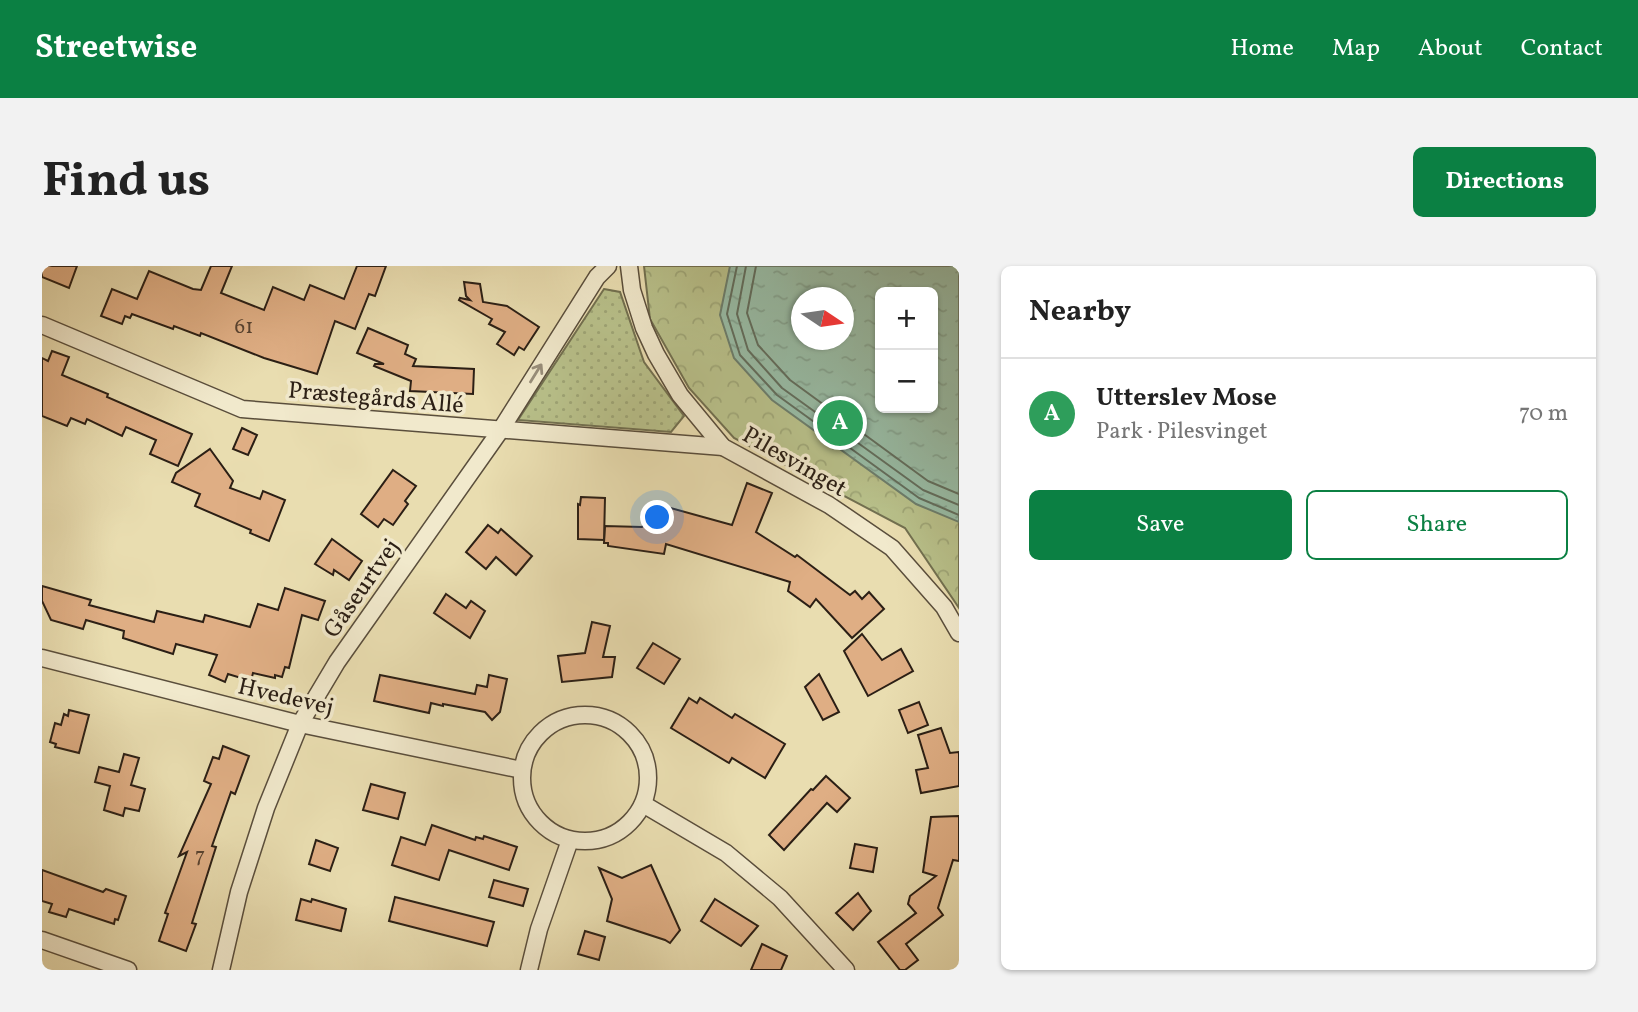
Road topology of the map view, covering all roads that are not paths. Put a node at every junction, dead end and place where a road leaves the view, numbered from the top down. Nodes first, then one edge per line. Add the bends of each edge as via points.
1 (608, 266) edge
2 (629, 266) edge
3 (42, 325) edge
4 (500, 431) junction
5 (723, 447) junction
6 (959, 633) edge
7 (42, 658) edge
8 (300, 724) junction
9 (522, 770) junction
10 (643, 804) junction
11 (570, 840) junction
12 (42, 940) edge
13 (128, 970) edge
14 (221, 970) edge
15 (529, 970) edge
16 (846, 970) edge

4 -> 1 street, Gåseurtvej
2 - 5 street, Pilesvinget via 632,290 656,354 680,395
3 - 4 street, Præstegårds Allé via 242,409
4 - 5 street, Præstegårds Allé
4 - 8 street, Gåseurtvej via 337,662
5 - 6 street, Pilesvinget via 829,505 891,548 944,607
7 - 8 street, Hvedevej
8 - 9 street, Hvedevej
8 - 14 street, Gåseurtvej via 239,892
9 - 10 street via 529,747 545,728 566,717 590,714 614,721 633,736 645,756 649,780
9 - 11 street via 524,793 533,814 549,830
10 - 11 street via 631,822 613,835 592,841
10 - 16 street via 726,853 780,898
11 - 15 street
12 - 13 street

